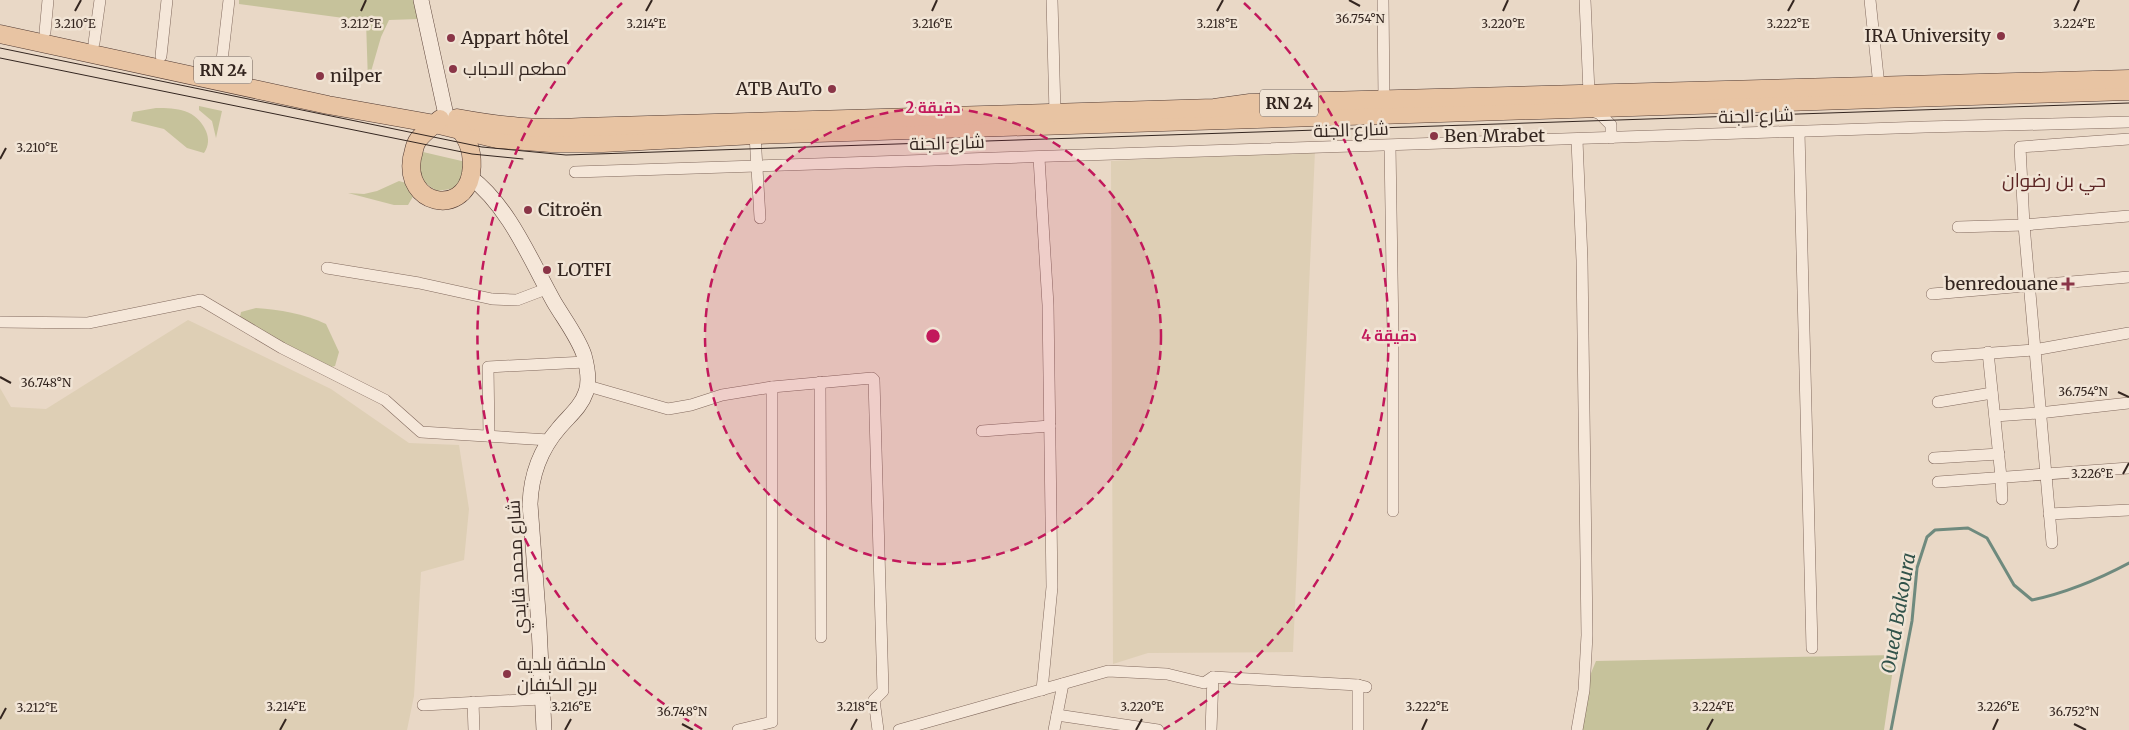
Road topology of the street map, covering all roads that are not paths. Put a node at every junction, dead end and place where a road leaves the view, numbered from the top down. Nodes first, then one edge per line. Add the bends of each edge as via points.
1 (48, 0) edge
2 (100, 0) edge
3 (166, 0) edge
4 (229, 0) edge
5 (421, 0) edge
6 (1052, 0) edge
7 (1383, 0) edge
8 (1585, 0) edge
9 (1870, 0) edge
10 (0, 23) edge
11 (45, 32) junction
12 (0, 34) edge
13 (94, 43) junction
14 (161, 56) junction
15 (221, 69) junction
16 (2129, 79) edge
17 (1879, 86) junction
18 (2129, 91) edge
19 (1384, 99) junction
20 (1588, 101) junction
21 (1629, 108) junction
22 (1055, 113) junction
23 (403, 117) junction
24 (448, 121) junction
25 (2129, 122) edge
26 (1611, 125) junction
27 (2017, 126) junction
28 (1798, 132) junction
29 (755, 135) junction
30 (1611, 138) junction
31 (497, 139) junction
32 (2129, 139) edge
33 (1577, 140) junction
34 (1390, 146) junction
35 (414, 147) junction
36 (2020, 147) junction
37 (1039, 158) junction
38 (473, 159) junction
39 (757, 166) junction
40 (575, 172) dead end
41 (470, 178) junction
42 (460, 194) junction
43 (496, 204) junction
44 (2129, 216) edge
45 (760, 218) dead end
46 (2024, 225) junction
47 (1958, 228) dead end
48 (327, 268) dead end
49 (2129, 277) edge
50 (2029, 284) junction
51 (546, 289) junction
52 (1932, 294) dead end
53 (0, 322) edge
54 (2129, 333) edge
55 (2034, 350) junction
56 (1988, 352) junction
57 (1936, 357) dead end
58 (586, 362) junction
59 (820, 382) junction
60 (588, 386) junction
61 (772, 387) junction
62 (1992, 393) junction
63 (1938, 402) dead end
64 (2129, 403) edge
65 (2039, 413) junction
66 (1995, 416) junction
67 (1050, 426) junction
68 (982, 431) dead end
69 (489, 436) junction
70 (549, 440) junction
71 (1999, 454) junction
72 (1934, 458) dead end
73 (2129, 468) edge
74 (2047, 474) junction
75 (2001, 477) junction
76 (1938, 482) dead end
77 (2002, 499) dead end
78 (2129, 510) edge
79 (1393, 511) dead end
80 (2049, 514) junction
81 (2052, 544) dead end
82 (821, 637) dead end
83 (1812, 648) dead end
84 (1213, 677) junction
85 (1063, 684) junction
86 (1042, 690) junction
87 (542, 699) junction
88 (473, 702) junction
89 (423, 704) dead end
90 (1057, 715) junction
91 (766, 727) edge
92 (474, 730) edge
93 (544, 730) edge
94 (738, 730) edge
95 (878, 730) edge
96 (899, 730) edge
97 (1054, 730) edge
98 (1158, 730) edge
99 (1211, 730) edge
100 (1358, 730) edge
101 (1576, 730) edge

1 - 11 street
2 - 13 street
3 - 14 street
4 - 15 street
5 - 24 main road
6 - 22 street
7 - 19 street
8 - 20 street
9 - 17 street
10 - 11 main road, RN 24
11 - 13 main road, RN 24
12 - 23 main road, RN 24 via 328,105
13 - 14 main road, RN 24
14 - 15 main road, RN 24
15 - 24 main road, RN 24
16 - 17 main road, RN 24
17 - 20 main road, RN 24
18 - 21 main road, RN 24
19 - 20 main road, RN 24 via 1499,97
19 - 22 main road, RN 24
20 - 21 main road, RN 24
20 - 26 street
20 - 29 main road, RN 24
21 - 26 street
22 - 24 main road, RN 24 via 550,129
23 - 24 main road, RN 24
23 - 35 main road via 414,134
24 - 31 main road, RN 24
24 - 35 main road via 422,136
24 - 38 main road via 469,145
25 - 27 street, شارع الجنة
26 - 30 street
27 - 28 street, شارع الجنة
27 - 36 street
28 - 30 street, شارع الجنة
28 - 83 street
29 - 31 main road, RN 24 via 603,143
29 - 39 street
30 - 33 street, شارع الجنة
31 - 38 main road via 479,150
32 - 36 street
33 - 34 street, شارع الجنة
33 - 101 street via 1582,260 1587,635 1584,690
34 - 37 street, شارع الجنة
34 - 79 street
35 - 42 main road via 411,175 422,193 438,200
36 - 46 street
37 - 39 street, شارع الجنة
37 - 67 street via 1048,305
38 - 41 main road
39 - 40 street, شارع الجنة
39 - 45 street
41 - 42 main road
41 - 43 main road
42 - 43 main road via 479,195
43 - 51 main road via 526,250
44 - 46 street
46 - 47 street
46 - 50 street
48 - 51 street via 492,299 517,300
49 - 50 street
50 - 52 street
50 - 55 street
51 - 58 main road
53 - 69 street via 88,323 201,300 282,348 385,400 421,432
54 - 55 street
55 - 56 street
55 - 65 street
56 - 57 street
56 - 62 street
58 - 60 main road
58 - 69 street via 488,367
59 - 61 street
59 - 82 street
59 - 95 street via 869,377 874,380 883,691 874,700
60 - 61 street via 668,409 722,395
60 - 70 main road, شارع محمد قايدي via 581,402
61 - 91 street via 772,722
62 - 63 street
62 - 66 street
64 - 65 street
65 - 66 street
65 - 74 street
66 - 71 street
67 - 68 street
67 - 86 street via 1052,587
69 - 70 street
70 - 87 main road, شارع محمد قايدي via 537,465 530,504
71 - 72 street
71 - 75 street
73 - 74 street
74 - 75 street
74 - 80 street
75 - 76 street
75 - 77 street
78 - 80 street
80 - 81 street
84 - 85 street via 1204,682 1167,674 1108,671
84 - 99 street
84 - 100 street via 1362,686
85 - 86 street
85 - 90 street
86 - 96 street
87 - 88 street
87 - 93 main road, شارع محمد قايدي
88 - 89 street
88 - 92 street
90 - 97 street
90 - 98 street
91 - 94 street

